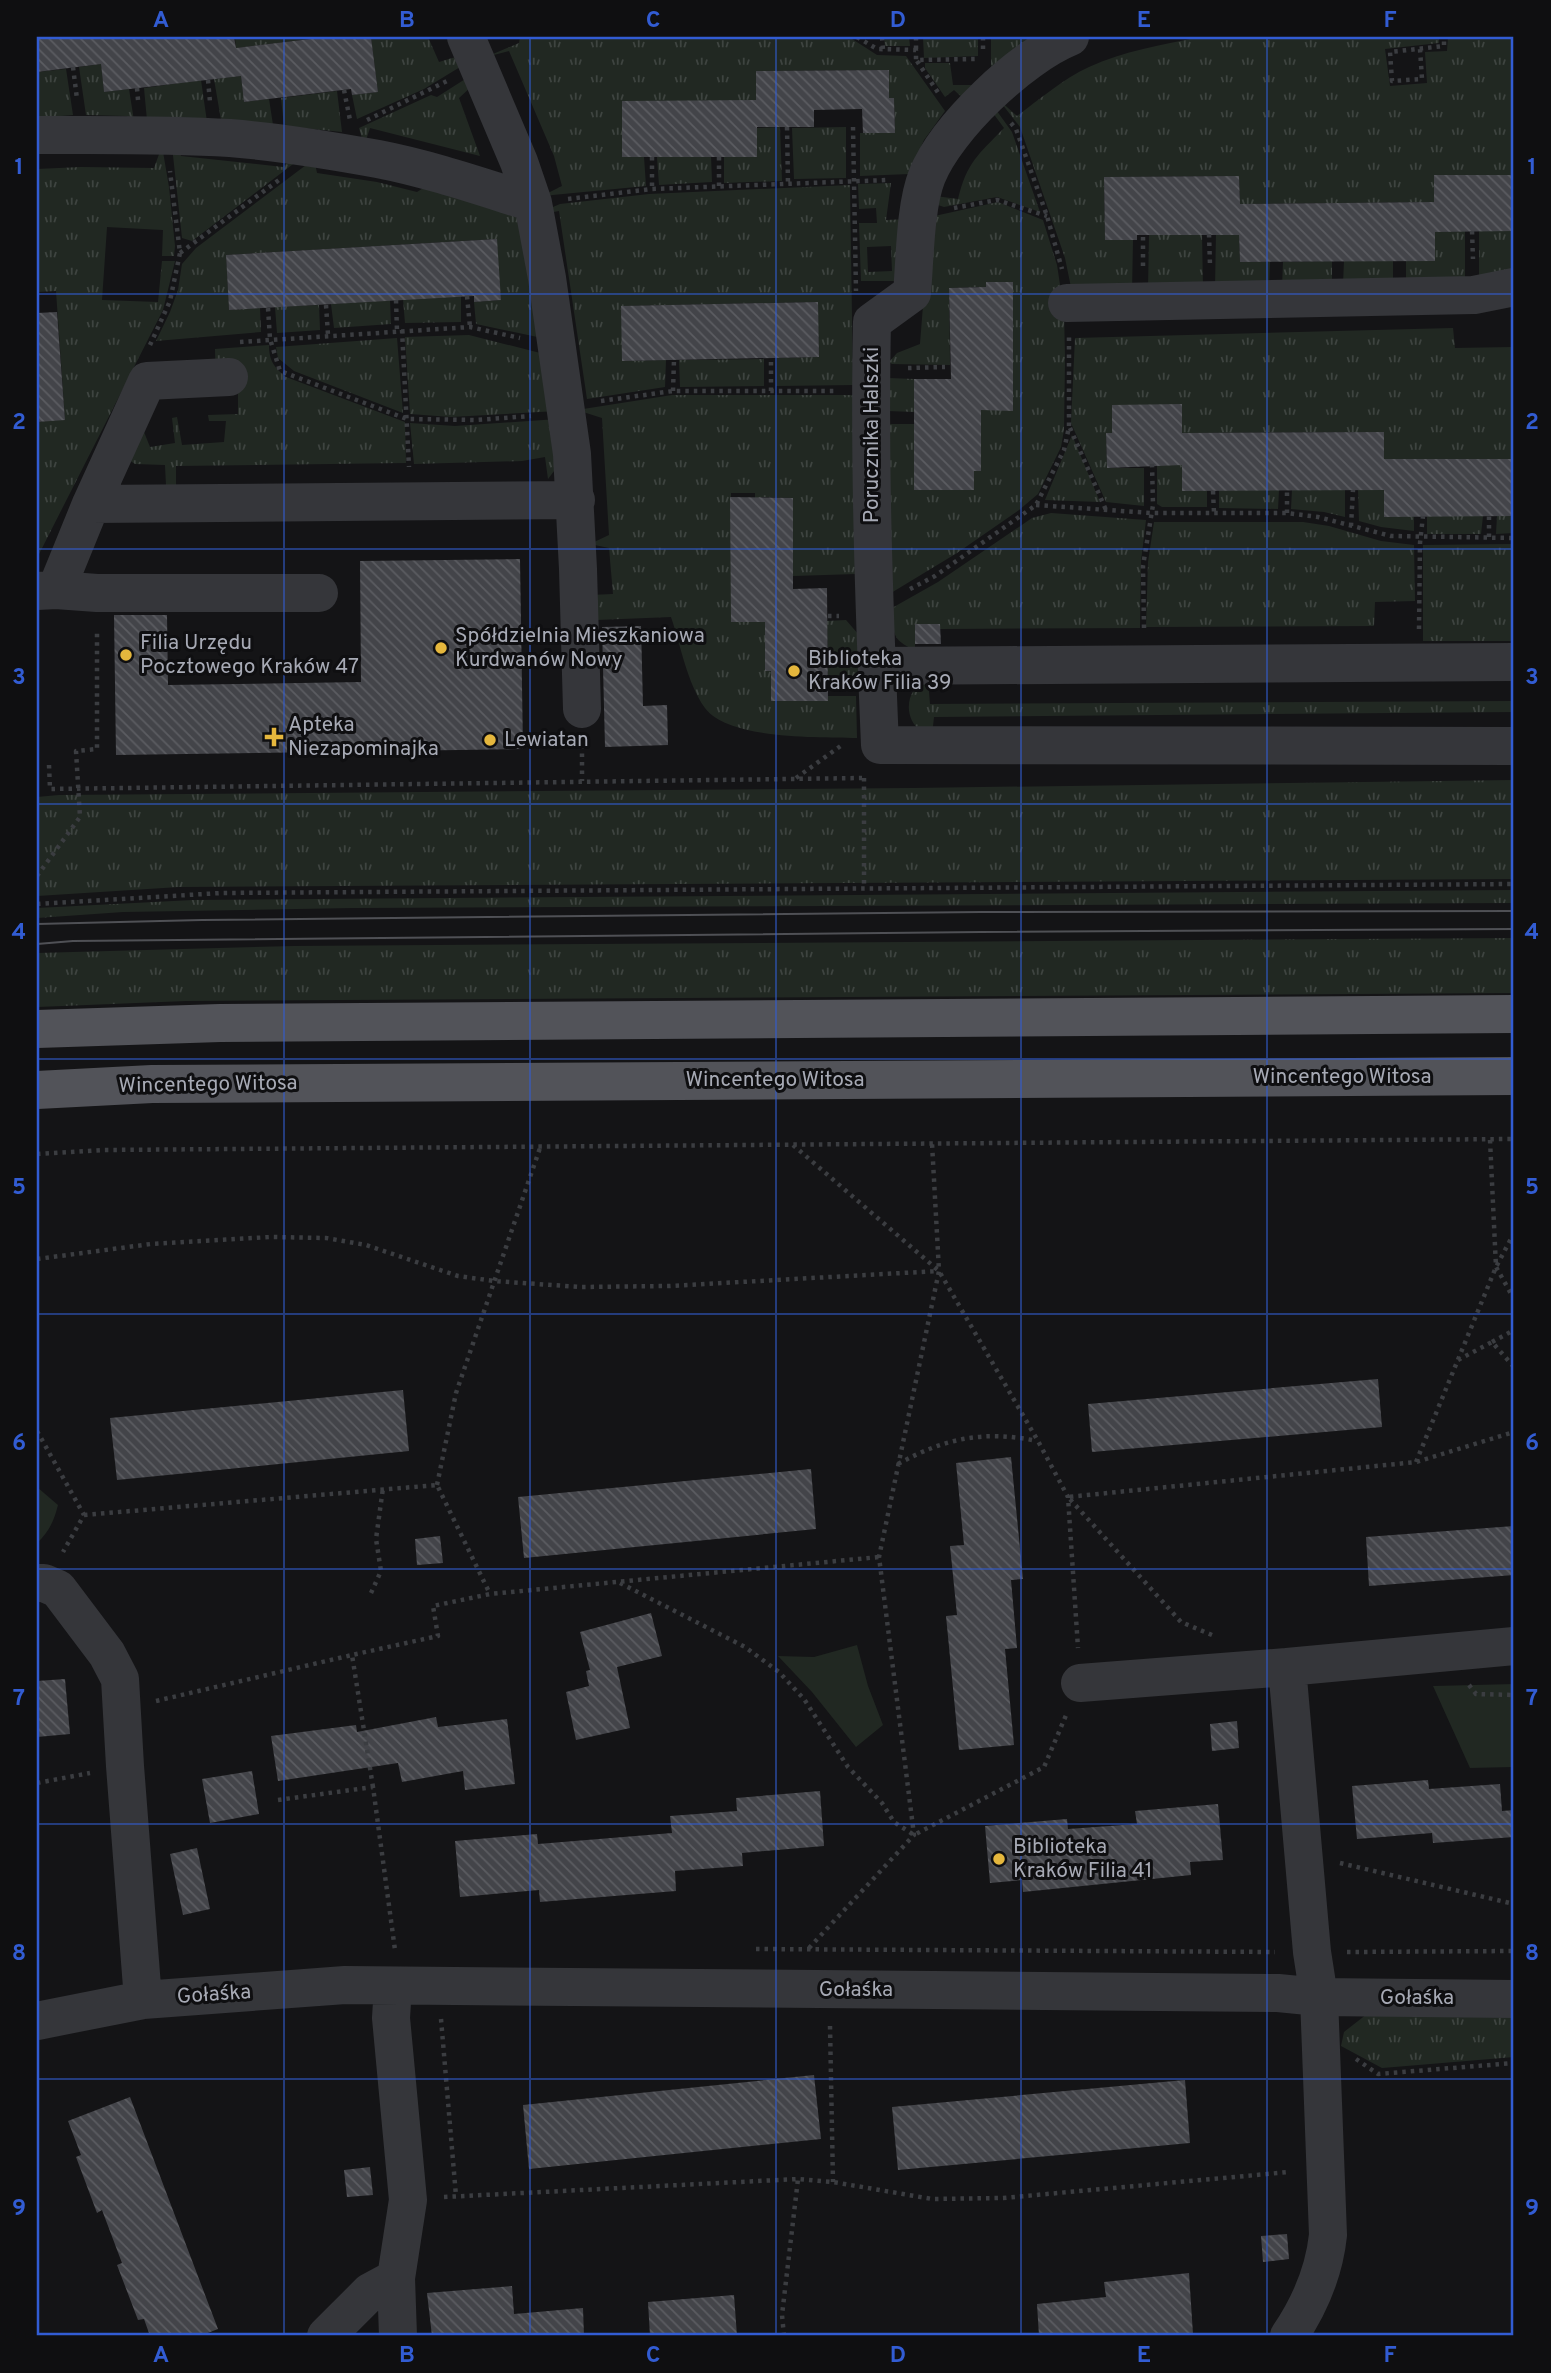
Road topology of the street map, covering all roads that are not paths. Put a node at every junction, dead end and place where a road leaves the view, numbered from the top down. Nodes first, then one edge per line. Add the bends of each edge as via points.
1 (466, 37) edge
2 (1070, 37) edge
3 (37, 135) edge
4 (533, 203) junction
5 (1514, 287) edge
6 (1067, 303) road end
7 (229, 360) road end
8 (576, 499) junction
9 (91, 504) junction
10 (47, 590) edge
11 (319, 593) dead end
12 (1514, 662) edge
13 (877, 666) junction
14 (582, 709) dead end
15 (1514, 746) edge
16 (1514, 1014) edge
17 (37, 1029) edge
18 (1514, 1076) edge
19 (37, 1090) edge
20 (41, 1583) edge
21 (1514, 1646) edge
22 (1287, 1667) junction
23 (1080, 1683) road end
24 (394, 1970) junction
25 (1319, 1997) junction
26 (1514, 1998) edge
27 (143, 2000) junction
28 (37, 2021) edge
29 (396, 2278) junction
30 (327, 2336) edge
31 (398, 2336) edge
32 (1289, 2336) edge

1 - 4 street
2 - 13 street, Porucznika Halszki via 1017,70 949,139 923,194 912,293 872,323
3 - 4 street via 336,138 381,159
4 - 8 street via 558,347 550,413
5 - 6 street via 1474,295
7 - 9 street via 147,381
8 - 9 street
8 - 14 street
9 - 10 street
10 - 11 street
12 - 13 street
13 - 15 street, Porucznika Halszki via 880,745
16 - 17 main road via 220,1023
18 - 19 main road, Wincentego Witosa via 152,1084
20 - 27 street via 58,1589 120,1679
21 - 22 street
22 - 23 street
22 - 25 street
24 - 25 street, Gołaśka
24 - 27 street, Gołaśka via 345,1986
24 - 29 street via 391,2018 408,2200
25 - 26 street, Gołaśka
25 - 32 street via 1328,2235 1314,2292
27 - 28 street, Gołaśka
29 - 30 street via 370,2292
29 - 31 street

